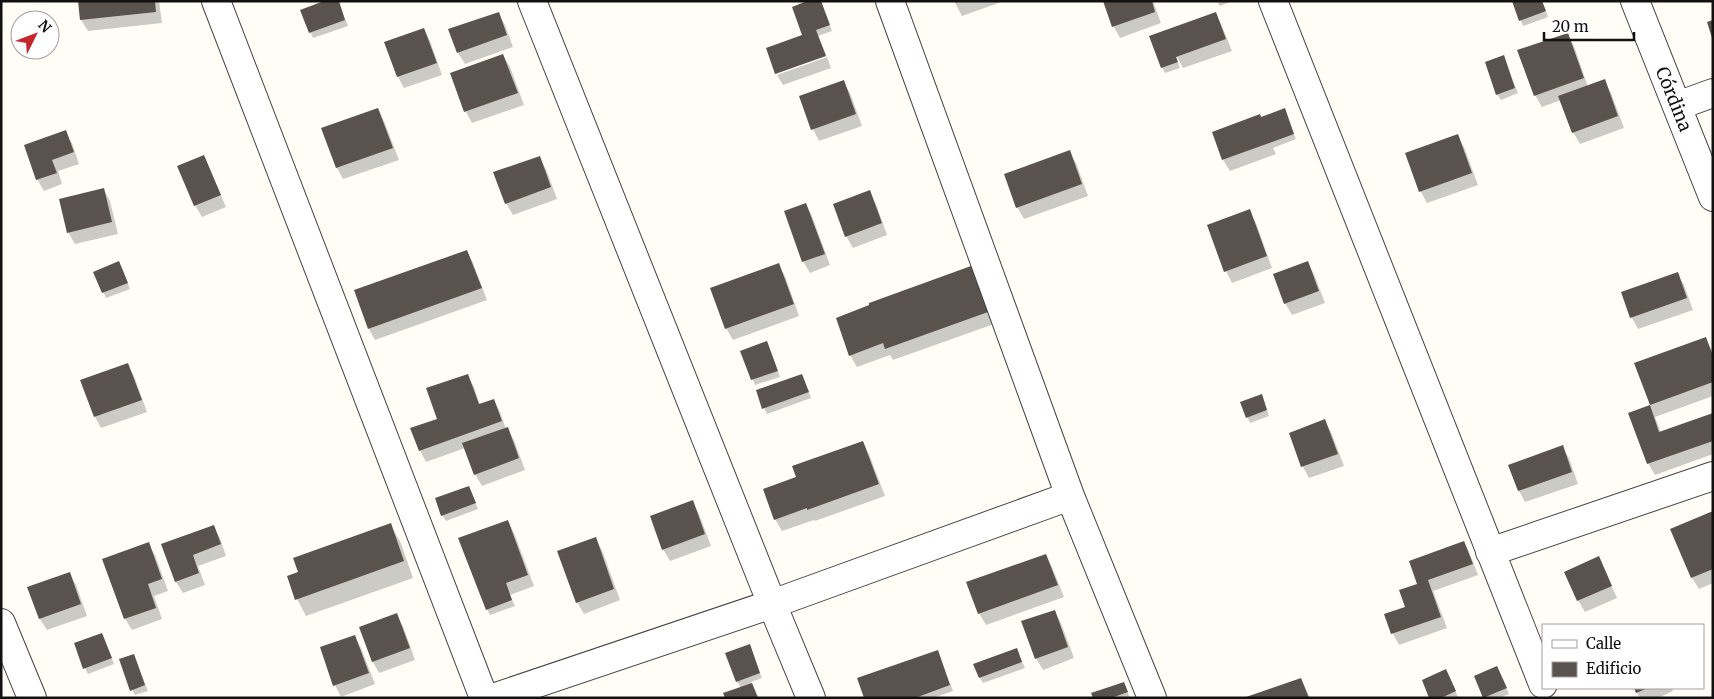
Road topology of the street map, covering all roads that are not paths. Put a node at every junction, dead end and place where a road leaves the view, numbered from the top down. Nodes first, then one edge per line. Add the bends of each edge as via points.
1 (216, 1) edge
2 (532, 1) edge
3 (890, 1) edge
4 (1273, 1) edge
5 (1635, 1) edge
6 (1713, 93) edge
7 (1677, 106) junction
8 (1713, 197) edge
9 (1713, 476) edge
10 (1070, 496) junction
11 (1490, 552) junction
12 (772, 604) junction
13 (1, 623) edge
14 (1542, 683) edge
15 (32, 698) edge
16 (484, 698) edge
17 (493, 698) edge
18 (811, 698) edge
19 (1152, 698) edge

1 - 16 street
2 - 12 street
3 - 10 street
4 - 11 street
5 - 7 street, Córdina
6 - 7 street
7 - 8 street, Córdina
9 - 11 street
10 - 12 street
10 - 19 street
11 - 14 street
12 - 17 street
12 - 18 street
13 - 15 street

